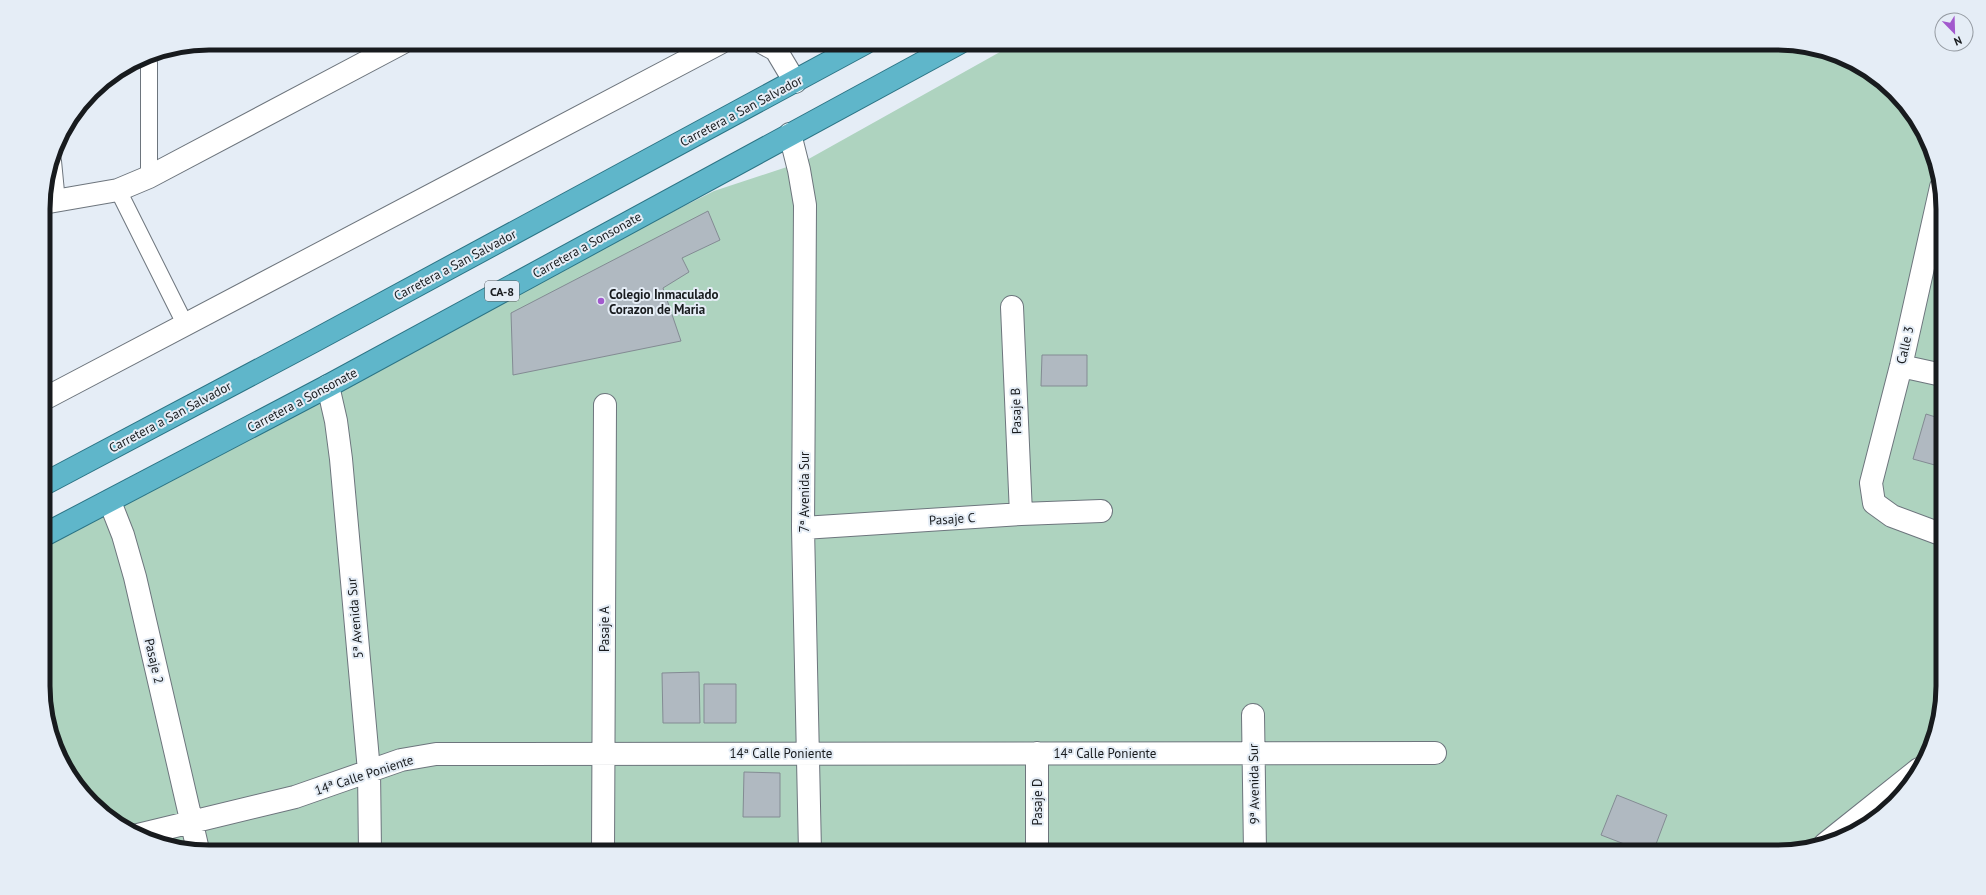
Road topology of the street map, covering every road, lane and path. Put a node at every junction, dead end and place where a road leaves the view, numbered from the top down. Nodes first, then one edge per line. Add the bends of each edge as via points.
1 (389, 50) edge
2 (707, 50) edge
3 (776, 50) edge
4 (841, 50) edge
5 (946, 50) edge
6 (149, 63) dead end
7 (795, 82) junction
8 (790, 134) junction
9 (149, 177) junction
10 (51, 187) edge
11 (118, 190) junction
12 (50, 203) edge
13 (1936, 209) edge
14 (1012, 307) dead end
15 (185, 324) junction
16 (1901, 366) junction
17 (1936, 373) edge
18 (328, 386) junction
19 (50, 396) edge
20 (605, 405) dead end
21 (50, 481) edge
22 (110, 502) junction
23 (1101, 511) dead end
24 (1021, 514) junction
25 (803, 528) junction
26 (50, 532) edge
27 (1936, 532) edge
28 (1253, 715) dead end
29 (604, 753) junction
30 (808, 753) junction
31 (1037, 753) junction
32 (1254, 753) junction
33 (1435, 753) dead end
34 (369, 770) junction
35 (1905, 780) edge
36 (192, 823) junction
37 (1840, 832) edge
38 (148, 833) edge
39 (197, 845) edge
40 (370, 845) edge
41 (603, 845) edge
42 (810, 845) edge
43 (1037, 845) edge
44 (1255, 845) edge

1 - 9 street
2 - 15 street
3 - 7 street
4 - 7 highway, Carretera a San Salvador
5 - 8 highway, Carretera a Sonsonate / CA-8
6 - 9 lane
7 - 21 highway, Carretera a San Salvador
8 - 18 highway, Carretera a Sonsonate / CA-8
8 - 25 street, 7ª Avenida Sur via 800,170 805,205
9 - 11 street
10 - 12 lane
11 - 12 street
11 - 15 lane
13 - 16 street, Calle 3
14 - 24 street, Pasaje B
15 - 19 street
16 - 17 street
16 - 27 street, Calle 3 via 1871,484 1874,503 1892,516
18 - 22 highway, Carretera a Sonsonate / CA-8
18 - 34 street, 5ª Avenida Sur via 341,459
20 - 29 street, Pasaje A
22 - 26 highway, Carretera a Sonsonate / CA-8
22 - 36 street, Pasaje 2 via 135,577
23 - 24 street, Pasaje C
24 - 25 street, Pasaje C
25 - 30 street, 7ª Avenida Sur
28 - 32 street, 9ª Avenida Sur
29 - 30 street, 14ª Calle Poniente
29 - 34 street, 14ª Calle Poniente via 436,754 402,760
29 - 41 street, Pasaje A
30 - 31 street, 14ª Calle Poniente
30 - 42 street, 7ª Avenida Sur
31 - 32 street, 14ª Calle Poniente
31 - 43 street, Pasaje D
32 - 33 street, 14ª Calle Poniente
32 - 44 street, 9ª Avenida Sur
34 - 36 street, 14ª Calle Poniente via 296,797
34 - 40 street, 5ª Avenida Sur
35 - 37 street
36 - 38 street, 14ª Calle Poniente
36 - 39 street, Pasaje 2

